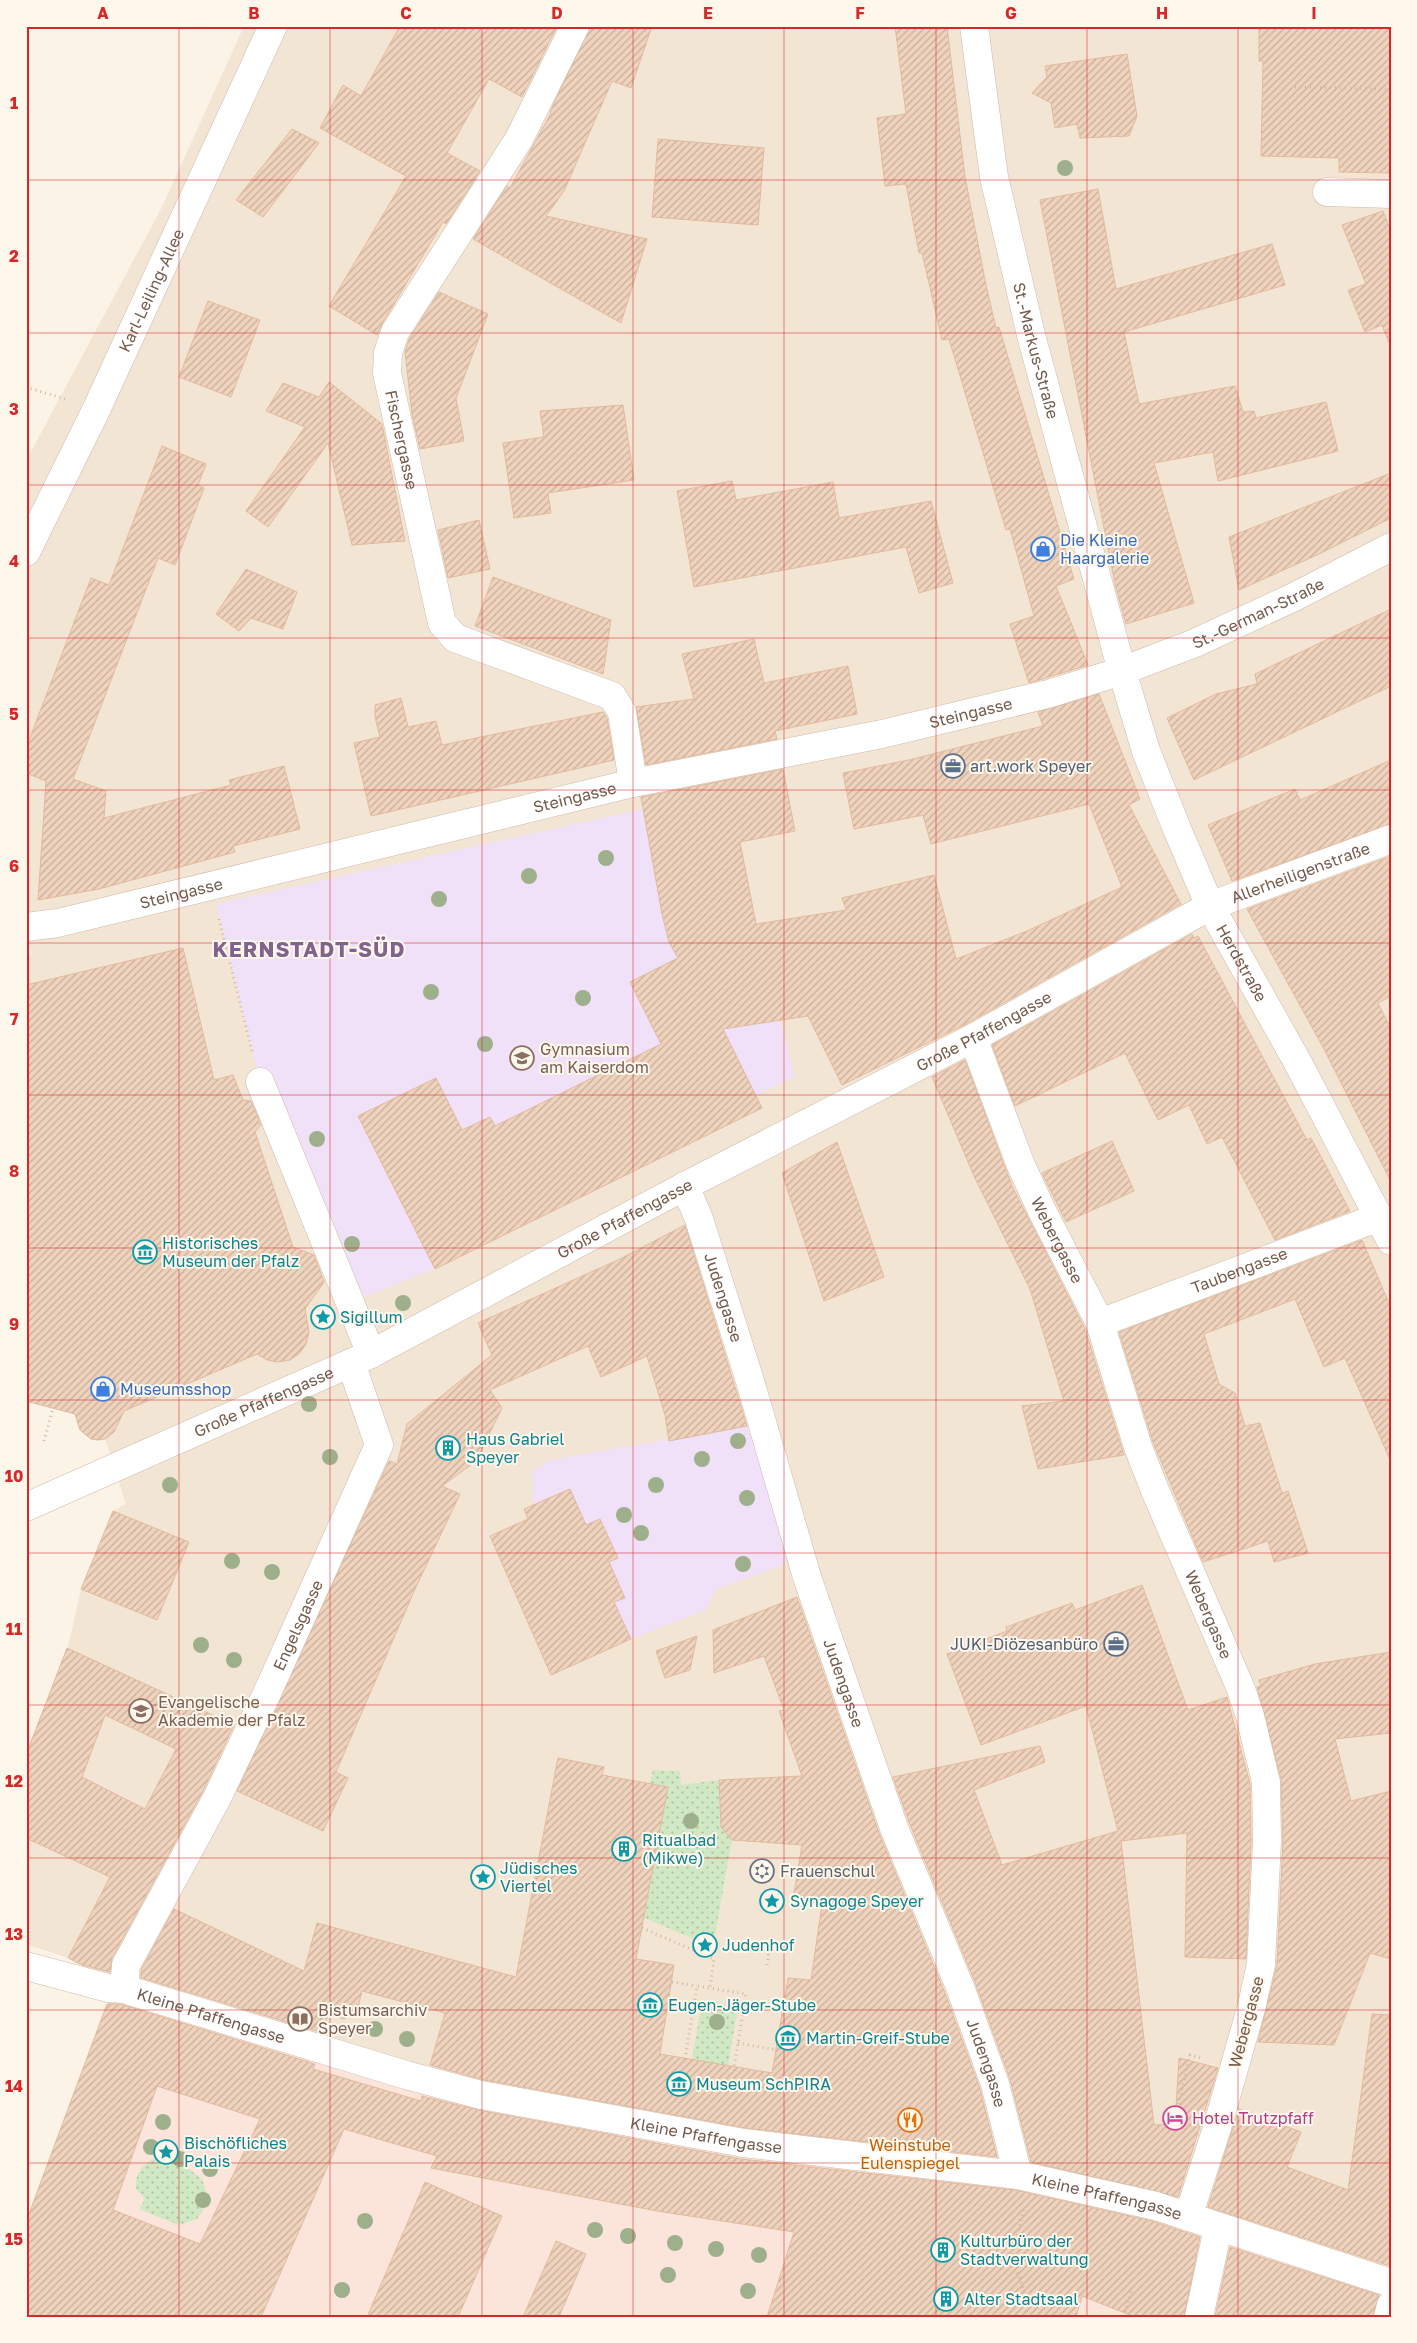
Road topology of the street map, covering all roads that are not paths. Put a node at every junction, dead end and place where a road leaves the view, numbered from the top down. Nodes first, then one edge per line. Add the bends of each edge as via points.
1 (273, 26) edge
2 (575, 26) edge
3 (974, 26) edge
4 (1327, 192) dead end
5 (1391, 194) edge
6 (1391, 547) edge
7 (26, 552) edge
8 (1122, 672) junction
9 (633, 783) junction
10 (1391, 839) edge
11 (1210, 906) junction
12 (26, 927) edge
13 (973, 1038) junction
14 (260, 1082) road end
15 (685, 1186) junction
16 (1379, 1217) junction
17 (1391, 1241) edge
18 (1100, 1323) junction
19 (361, 1359) junction
20 (26, 1508) edge
21 (26, 1966) edge
22 (124, 1989) junction
23 (1025, 2177) junction
24 (1188, 2217) junction
25 (1218, 2228) junction
26 (1391, 2283) edge
27 (1391, 2305) edge
28 (1199, 2317) edge
29 (1388, 2317) edge

1 - 7 street, Karl-Leiling-Allee via 96,410
2 - 9 street, Fischergasse via 519,139 395,332 388,353 387,373 442,623 455,638 612,696 622,712
3 - 8 street, St.-Markus-Straße via 994,177 1031,335
4 - 5 street
6 - 8 street, St.-German-Straße via 1294,597 1195,643
8 - 9 street, Steingasse via 1048,694 882,734
8 - 11 street, Herdstraße via 1146,751
9 - 12 street, Steingasse via 58,924
10 - 11 street, Allerheiligenstraße
11 - 13 street, Große Pfaffengasse
11 - 16 street, Herdstraße
13 - 15 street, Große Pfaffengasse
13 - 18 street, Webergasse via 1020,1164
14 - 19 street, Engelsgasse
15 - 19 street, Große Pfaffengasse
15 - 23 street, Judengasse via 699,1219 750,1381 807,1577 894,1828 960,1987
16 - 17 street, Herdstraße
16 - 18 street, Taubengasse
18 - 24 street, Webergasse via 1138,1447 1247,1707 1266,1782 1267,1841 1261,1964 1217,2128
19 - 20 street, Große Pfaffengasse
19 - 22 street, Engelsgasse via 379,1445 217,1798 126,1965
21 - 22 street, Kleine Pfaffengasse via 108,1988
22 - 23 street, Kleine Pfaffengasse via 406,2076 481,2095 744,2143
23 - 24 street, Kleine Pfaffengasse via 1156,2206
24 - 25 street, Kleine Pfaffengasse
25 - 26 street, Kleine Pfaffengasse
25 - 28 street
27 - 29 street

